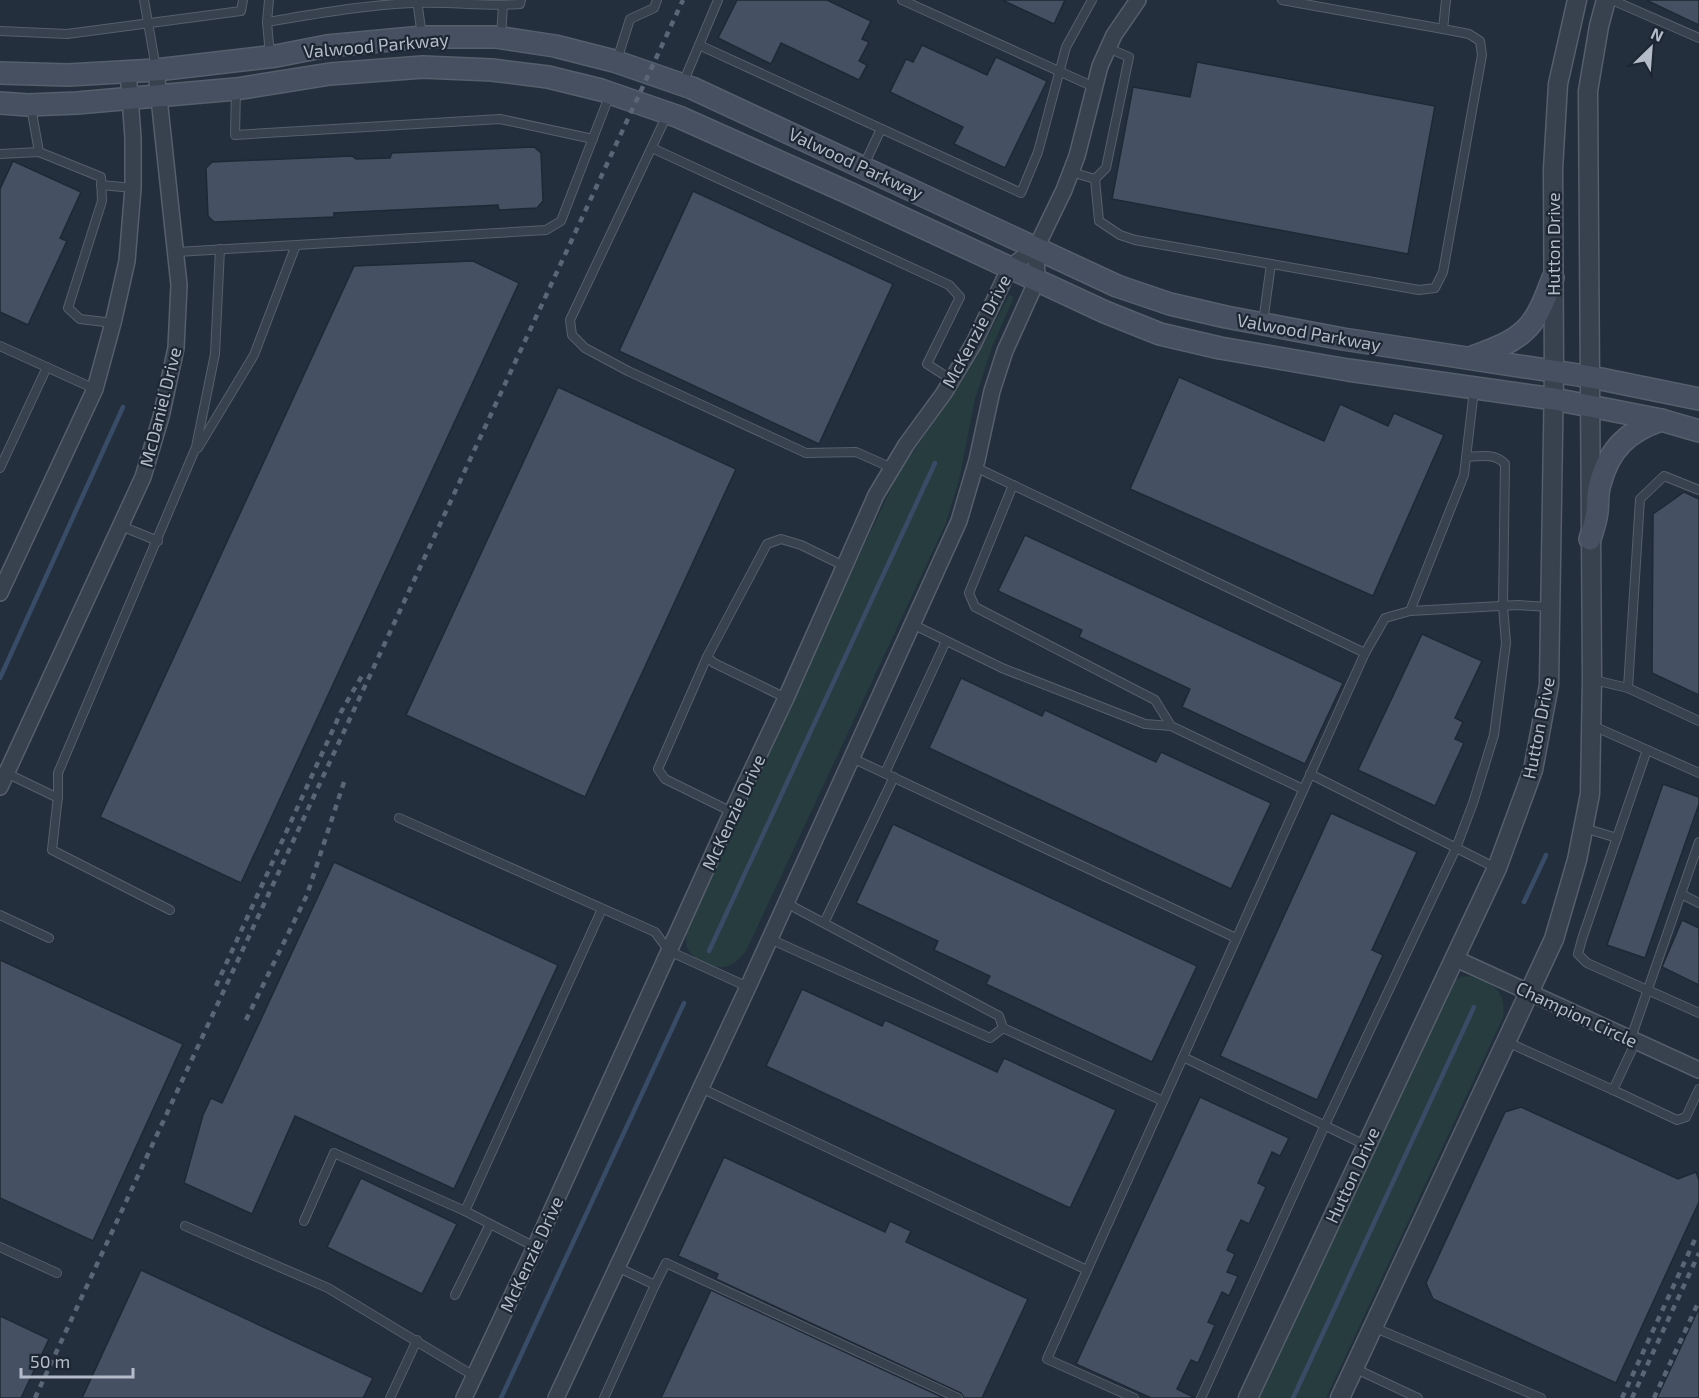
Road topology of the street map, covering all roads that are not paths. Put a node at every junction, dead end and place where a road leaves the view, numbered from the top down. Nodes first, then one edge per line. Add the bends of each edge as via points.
1 (144, 0) edge
2 (243, 0) edge
3 (269, 0) edge
4 (521, 0) edge
5 (657, 0) edge
6 (718, 0) edge
7 (902, 0) edge
8 (1092, 0) edge
9 (1138, 0) edge
10 (1282, 0) edge
11 (1446, 0) edge
12 (1577, 0) edge
13 (1606, 0) edge
14 (1612, 0) edge
15 (417, 1) edge
16 (368, 3) edge
17 (503, 5) junction
18 (267, 22) junction
19 (147, 23) junction
20 (1443, 29) junction
21 (0, 31) edge
22 (423, 37) junction
23 (501, 38) junction
24 (1699, 38) edge
25 (699, 45) junction
26 (1108, 48) junction
27 (270, 57) junction
28 (616, 61) junction
29 (423, 67) junction
30 (156, 69) junction
31 (128, 70) junction
32 (1060, 72) junction
33 (0, 73) edge
34 (682, 84) junction
35 (1094, 87) junction
36 (236, 89) junction
37 (611, 93) junction
38 (159, 96) junction
39 (130, 97) junction
40 (0, 103) edge
41 (31, 104) junction
42 (667, 113) junction
43 (881, 129) junction
44 (593, 139) junction
45 (652, 148) junction
46 (39, 152) junction
47 (0, 154) edge
48 (864, 166) junction
49 (1071, 172) junction
50 (1095, 179) junction
51 (101, 185) junction
52 (133, 188) junction
53 (296, 245) junction
54 (1036, 248) junction
55 (220, 249) junction
56 (177, 252) junction
57 (1271, 264) junction
58 (1010, 267) junction
59 (1553, 278) junction
60 (1037, 280) junction
61 (113, 323) junction
62 (1263, 323) junction
63 (0, 346) edge
64 (1468, 359) junction
65 (47, 367) junction
66 (1554, 373) junction
67 (1591, 377) junction
68 (952, 380) junction
69 (1475, 388) junction
70 (95, 389) junction
71 (1554, 399) junction
72 (1699, 399) edge
73 (1591, 406) junction
74 (1661, 420) junction
75 (1699, 431) edge
76 (192, 457) junction
77 (1466, 457) junction
78 (975, 467) junction
79 (0, 468) edge
80 (892, 468) junction
81 (1013, 485) junction
82 (1699, 490) edge
83 (121, 526) junction
84 (1590, 539) junction
85 (158, 541) junction
86 (844, 566) junction
87 (0, 593) edge
88 (1503, 606) junction
89 (1551, 607) junction
90 (1410, 611) junction
91 (912, 624) junction
92 (946, 641) junction
93 (1365, 653) junction
94 (707, 657) junction
95 (1592, 679) junction
96 (1628, 688) junction
97 (786, 698) junction
98 (1699, 722) edge
99 (1591, 725) junction
100 (1171, 726) junction
101 (1647, 750) junction
102 (852, 758) junction
103 (885, 773) junction
104 (1699, 773) edge
105 (1310, 774) junction
106 (2, 777) edge
107 (894, 777) junction
108 (1303, 789) junction
109 (58, 798) junction
110 (732, 812) junction
111 (399, 818) dead end
112 (1583, 828) junction
113 (1617, 838) junction
114 (1699, 842) edge
115 (1456, 848) junction
116 (1497, 868) junction
117 (1681, 894) junction
118 (786, 903) junction
119 (1699, 903) edge
120 (602, 909) junction
121 (170, 910) dead end
122 (0, 915) edge
123 (824, 923) junction
124 (49, 938) dead end
125 (1236, 938) junction
126 (770, 939) junction
127 (669, 951) junction
128 (1455, 958) junction
129 (748, 987) junction
130 (1648, 989) junction
131 (1530, 992) junction
132 (1699, 1013) edge
133 (1003, 1028) junction
134 (1634, 1040) junction
135 (1506, 1042) junction
136 (1183, 1057) junction
137 (1699, 1070) edge
138 (701, 1088) junction
139 (1699, 1089) edge
140 (1613, 1090) junction
141 (1163, 1101) junction
142 (1325, 1125) junction
143 (1366, 1145) junction
144 (465, 1211) junction
145 (304, 1221) dead end
146 (490, 1224) junction
147 (185, 1226) dead end
148 (0, 1246) edge
149 (535, 1247) junction
150 (617, 1268) junction
151 (1088, 1270) junction
152 (57, 1273) dead end
153 (655, 1285) junction
154 (455, 1295) dead end
155 (1373, 1327) junction
156 (417, 1340) junction
157 (1354, 1368) junction
158 (474, 1376) junction
159 (390, 1398) edge
160 (464, 1398) edge
161 (556, 1398) edge
162 (604, 1398) edge
163 (958, 1398) edge
164 (1134, 1398) edge
165 (1201, 1398) edge
166 (1248, 1398) edge
167 (1340, 1398) edge
168 (1418, 1398) edge
169 (1541, 1398) edge

1 - 19 lane
2 - 19 lane via 241,11
3 - 18 lane
4 - 17 lane via 520,4
5 - 28 lane via 654,8 630,19
6 - 25 lane
7 - 32 lane
8 - 32 lane via 1066,46
9 - 26 street, McKenzie Drive
10 - 20 lane
11 - 20 lane
12 - 59 street, Hutton Drive via 1558,84
13 - 67 street, Hutton Drive via 1588,92
14 - 24 lane
15 - 16 lane
15 - 17 lane
15 - 22 lane
16 - 18 lane
17 - 23 lane
18 - 27 lane
19 - 21 lane via 67,34
19 - 30 lane
20 - 57 lane via 1469,34 1480,41 1482,55 1443,272 1435,288 1419,290
22 - 23 main road, Valwood Parkway
22 - 27 main road, Valwood Parkway via 327,46
22 - 29 main road
23 - 28 main road, Valwood Parkway
25 - 34 lane
25 - 43 lane
26 - 35 street, McKenzie Drive
26 - 50 lane via 1129,57 1106,168
27 - 30 main road, Valwood Parkway
28 - 34 main road, Valwood Parkway
29 - 36 main road, Valwood Parkway
29 - 37 main road, Valwood Parkway via 548,77
30 - 31 main road, Valwood Parkway
30 - 38 street, McDaniel Drive
31 - 33 main road, Valwood Parkway via 68,75
31 - 39 street
32 - 35 lane
32 - 43 lane via 1038,152 1021,193
34 - 48 main road, Valwood Parkway
35 - 49 street, McKenzie Drive
36 - 38 main road, Valwood Parkway
36 - 44 lane via 235,135 500,119
37 - 42 main road, Valwood Parkway
37 - 44 lane
38 - 39 main road, Valwood Parkway
38 - 56 street, McDaniel Drive
39 - 41 main road, Valwood Parkway
39 - 52 street
40 - 41 main road, Valwood Parkway
41 - 46 lane
42 - 45 lane
42 - 58 main road, Valwood Parkway
43 - 48 lane
44 - 53 lane via 561,221 546,230
45 - 68 lane via 949,285 960,297 927,364
45 - 80 lane via 570,320 572,335 585,348 628,371 806,453 856,452
46 - 47 lane
46 - 51 lane via 101,177
48 - 54 main road, Valwood Parkway
49 - 50 lane
49 - 54 street, McKenzie Drive
50 - 57 lane via 1099,221 1120,235
51 - 52 lane
51 - 61 lane via 102,201 68,308 80,319
52 - 61 street via 127,261
53 - 55 lane
53 - 76 lane via 254,355
54 - 58 street, McKenzie Drive
54 - 60 street, McKenzie Drive
54 - 62 main road, Valwood Parkway via 1156,300
55 - 56 lane
55 - 76 lane via 214,354
56 - 83 street, McDaniel Drive via 176,348 143,477
57 - 62 lane
58 - 60 main road, Valwood Parkway
58 - 68 street, McKenzie Drive
59 - 64 main road via 1541,308 1525,331
59 - 66 street, Hutton Drive
60 - 69 main road, Valwood Parkway via 1160,334 1348,370
60 - 78 street, McKenzie Drive via 1005,351
61 - 70 street
62 - 64 main road, Valwood Parkway
63 - 65 lane
64 - 66 main road, Valwood Parkway
65 - 70 lane
65 - 79 lane
66 - 67 main road, Valwood Parkway
66 - 71 street, Hutton Drive
67 - 72 main road, Valwood Parkway
67 - 73 street, Hutton Drive
68 - 80 street, McKenzie Drive
69 - 71 main road, Valwood Parkway
69 - 77 lane
70 - 87 street
71 - 73 main road, Valwood Parkway
71 - 89 street, Hutton Drive
73 - 74 main road, Valwood Parkway
73 - 84 street, Hutton Drive
74 - 75 main road, Valwood Parkway
74 - 84 main road via 1622,440 1610,459 1600,484
76 - 85 lane
77 - 88 lane via 1491,456 1501,458 1505,464
77 - 90 lane via 1464,475
78 - 81 lane
78 - 91 street, McKenzie Drive via 959,521
80 - 86 street, McKenzie Drive
81 - 93 lane
81 - 100 lane via 969,593 975,607 1155,700
82 - 96 lane via 1664,476 1640,499
83 - 85 lane
83 - 106 street, McDaniel Drive
84 - 95 street, Hutton Drive
85 - 109 lane via 58,773
86 - 94 lane via 781,539 767,544
86 - 97 street, McKenzie Drive
88 - 89 lane
88 - 90 lane
88 - 115 lane via 1506,643 1494,735
89 - 116 street, Hutton Drive via 1549,685 1533,770
90 - 93 lane via 1385,618
91 - 92 lane
91 - 102 street, McKenzie Drive
92 - 100 lane via 1002,668 1134,719
92 - 103 lane
93 - 105 lane
94 - 97 lane
94 - 110 lane via 658,769 665,779
95 - 96 lane
95 - 99 street, Hutton Drive
96 - 98 lane
97 - 110 street, McKenzie Drive
99 - 101 lane
99 - 112 street, Hutton Drive via 1590,794
100 - 108 lane
101 - 104 lane
101 - 113 lane
102 - 103 lane
102 - 118 street, McKenzie Drive
103 - 107 lane
105 - 108 lane
105 - 115 lane
106 - 109 lane
107 - 123 lane
107 - 125 lane
108 - 125 lane
109 - 121 lane via 52,850
110 - 127 street, McKenzie Drive
111 - 120 lane
112 - 113 lane
112 - 131 street, Hutton Drive via 1554,939
113 - 130 lane via 1578,954 1587,963
114 - 117 lane
115 - 116 lane
115 - 142 lane
116 - 128 street, Hutton Drive
117 - 119 lane
117 - 130 lane
118 - 123 lane
118 - 126 street, McKenzie Drive
120 - 127 lane via 655,932
120 - 144 lane
122 - 124 lane
123 - 133 lane via 999,1016
125 - 136 lane
126 - 129 street, McKenzie Drive
126 - 133 lane via 990,1038
127 - 129 lane
127 - 149 street, McKenzie Drive
128 - 131 street, Champion Circle
128 - 143 street, Hutton Drive
129 - 138 street, McKenzie Drive
130 - 132 lane
130 - 134 lane
131 - 134 street, Champion Circle
131 - 135 street, Hutton Drive
133 - 141 lane
134 - 137 street, Champion Circle
134 - 140 lane
135 - 140 lane
135 - 155 street, Hutton Drive
136 - 141 lane
136 - 142 lane
138 - 150 street, McKenzie Drive
138 - 151 lane
139 - 140 lane via 1686,1117 1677,1120
141 - 151 lane
142 - 143 lane
142 - 165 lane
143 - 166 street, Hutton Drive
144 - 145 lane via 334,1153
144 - 146 lane
146 - 149 lane
146 - 154 lane
147 - 156 lane via 328,1288
148 - 152 lane
149 - 158 street, McKenzie Drive
150 - 153 lane
150 - 161 street, McKenzie Drive
151 - 164 lane via 1047,1359
153 - 162 lane
153 - 163 lane via 666,1263
155 - 157 street, Hutton Drive
155 - 169 lane
156 - 158 lane
156 - 159 lane
157 - 167 street, Hutton Drive
157 - 168 lane
158 - 160 street, McKenzie Drive

